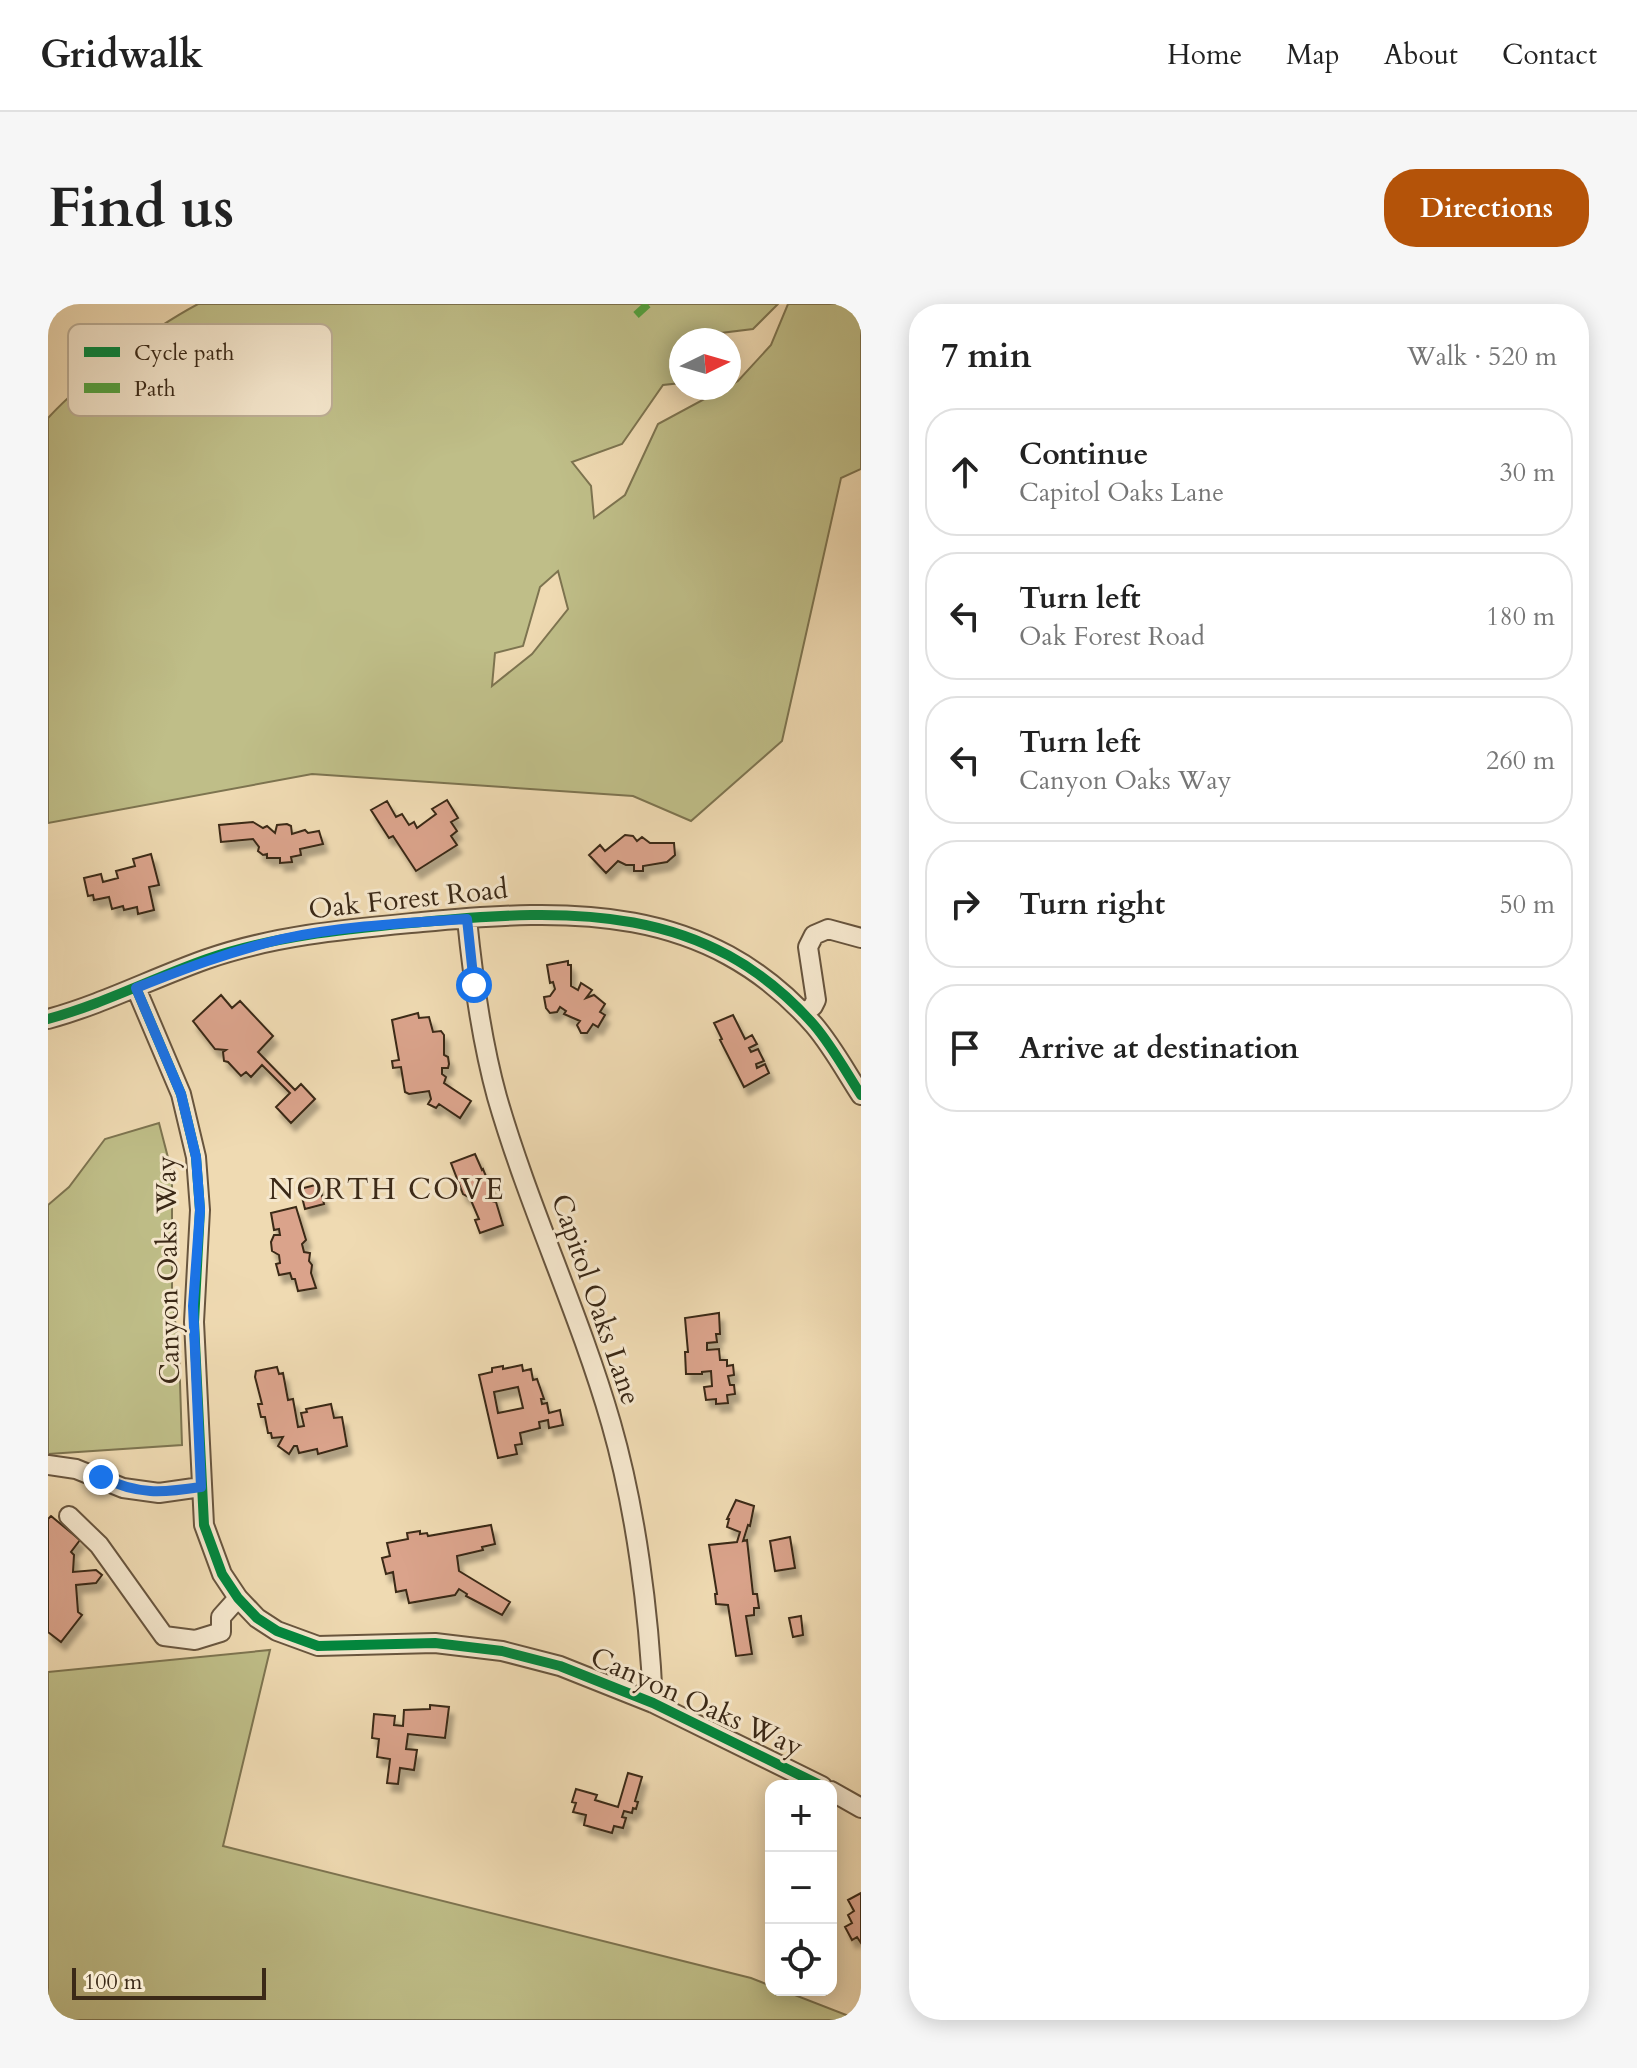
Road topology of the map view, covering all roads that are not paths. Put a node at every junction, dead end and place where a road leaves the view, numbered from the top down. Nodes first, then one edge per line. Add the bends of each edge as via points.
1 (467, 919) junction
2 (861, 938) edge
3 (136, 988) junction
4 (804, 1014) junction
5 (48, 1019) edge
6 (861, 1095) edge
7 (48, 1465) edge
8 (201, 1487) junction
9 (69, 1516) dead end
10 (238, 1598) junction
11 (653, 1703) junction
12 (810, 1780) edge
13 (837, 1794) edge
14 (861, 1808) edge

1 - 3 street, Oak Forest Road via 285,938 207,959
1 - 4 street, Oak Forest Road via 557,915 655,925 736,958 768,979
1 - 11 street, Capitol Oaks Lane via 474,985 497,1098 589,1352 618,1454 638,1563
2 - 4 street via 828,929 814,935 808,947 816,1000
3 - 5 street, Oak Forest Road
3 - 8 street, Canyon Oaks Way via 181,1094 196,1157 200,1210 193,1306
4 - 6 street, Oak Forest Road
7 - 8 street via 147,1492
8 - 10 street, Canyon Oaks Way via 210,1545
9 - 10 street via 99,1545 164,1636 195,1640 221,1632 221,1617
10 - 11 street, Canyon Oaks Way via 277,1631 318,1646 409,1642 502,1651 560,1666
11 - 12 street, Canyon Oaks Way
13 - 14 street

